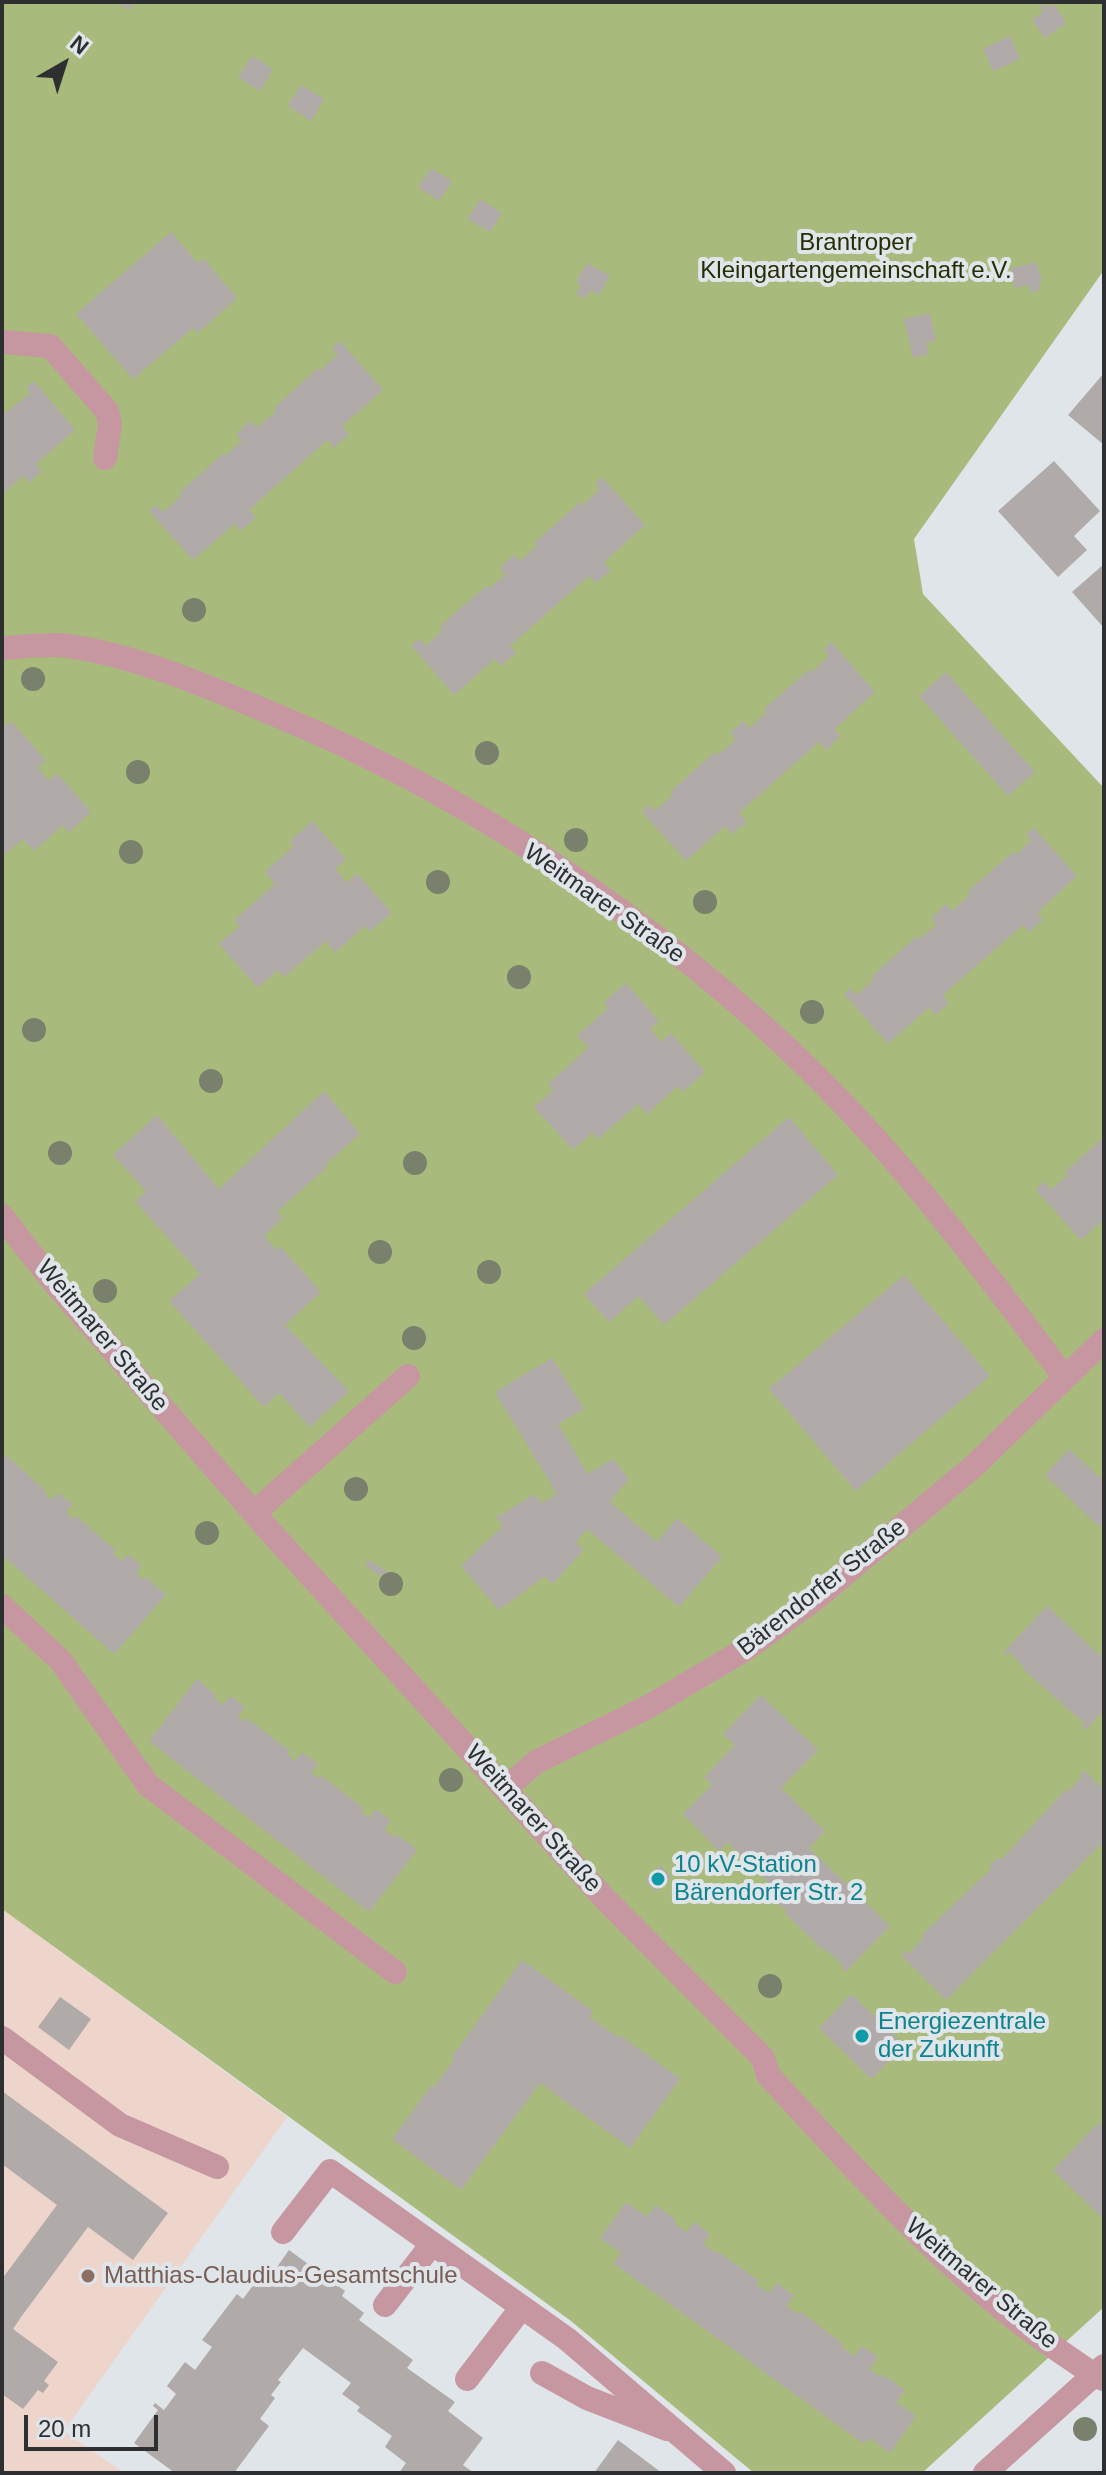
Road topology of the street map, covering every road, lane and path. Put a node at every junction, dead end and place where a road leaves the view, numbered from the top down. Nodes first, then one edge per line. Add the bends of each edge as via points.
1 (2, 342) edge
2 (105, 458) dead end
3 (2, 648) edge
4 (2, 1216) edge
5 (1104, 1340) edge
6 (408, 1376) dead end
7 (1065, 1378) junction
8 (254, 1513) junction
9 (2, 1606) edge
10 (506, 1788) junction
11 (395, 1972) dead end
12 (2, 2038) edge
13 (217, 2167) dead end
14 (283, 2232) dead end
15 (432, 2244) junction
16 (385, 2305) dead end
17 (522, 2307) junction
18 (542, 2373) dead end
19 (1101, 2373) edge
20 (467, 2379) dead end
21 (679, 2433) junction
22 (724, 2473) edge
23 (985, 2473) edge

1 - 2 street via 50,346 107,411
3 - 7 street, Weitmarer Straße via 67,646 150,667 320,733 535,852 642,926 747,1012 851,1112 962,1242
4 - 8 street, Weitmarer Straße
5 - 7 street, Bärendorfer Straße
6 - 8 street
7 - 10 street, Bärendorfer Straße via 974,1466 804,1607 746,1649 648,1707 536,1762
8 - 10 street, Weitmarer Straße
9 - 11 street via 61,1661 148,1785
10 - 19 street, Weitmarer Straße via 604,1898 763,2058 768,2075 914,2228 1013,2317
12 - 13 street via 120,2125
14 - 15 street via 330,2171
15 - 16 street
15 - 17 street
17 - 20 street
17 - 21 street
18 - 21 street via 587,2398
19 - 23 street
21 - 22 street

